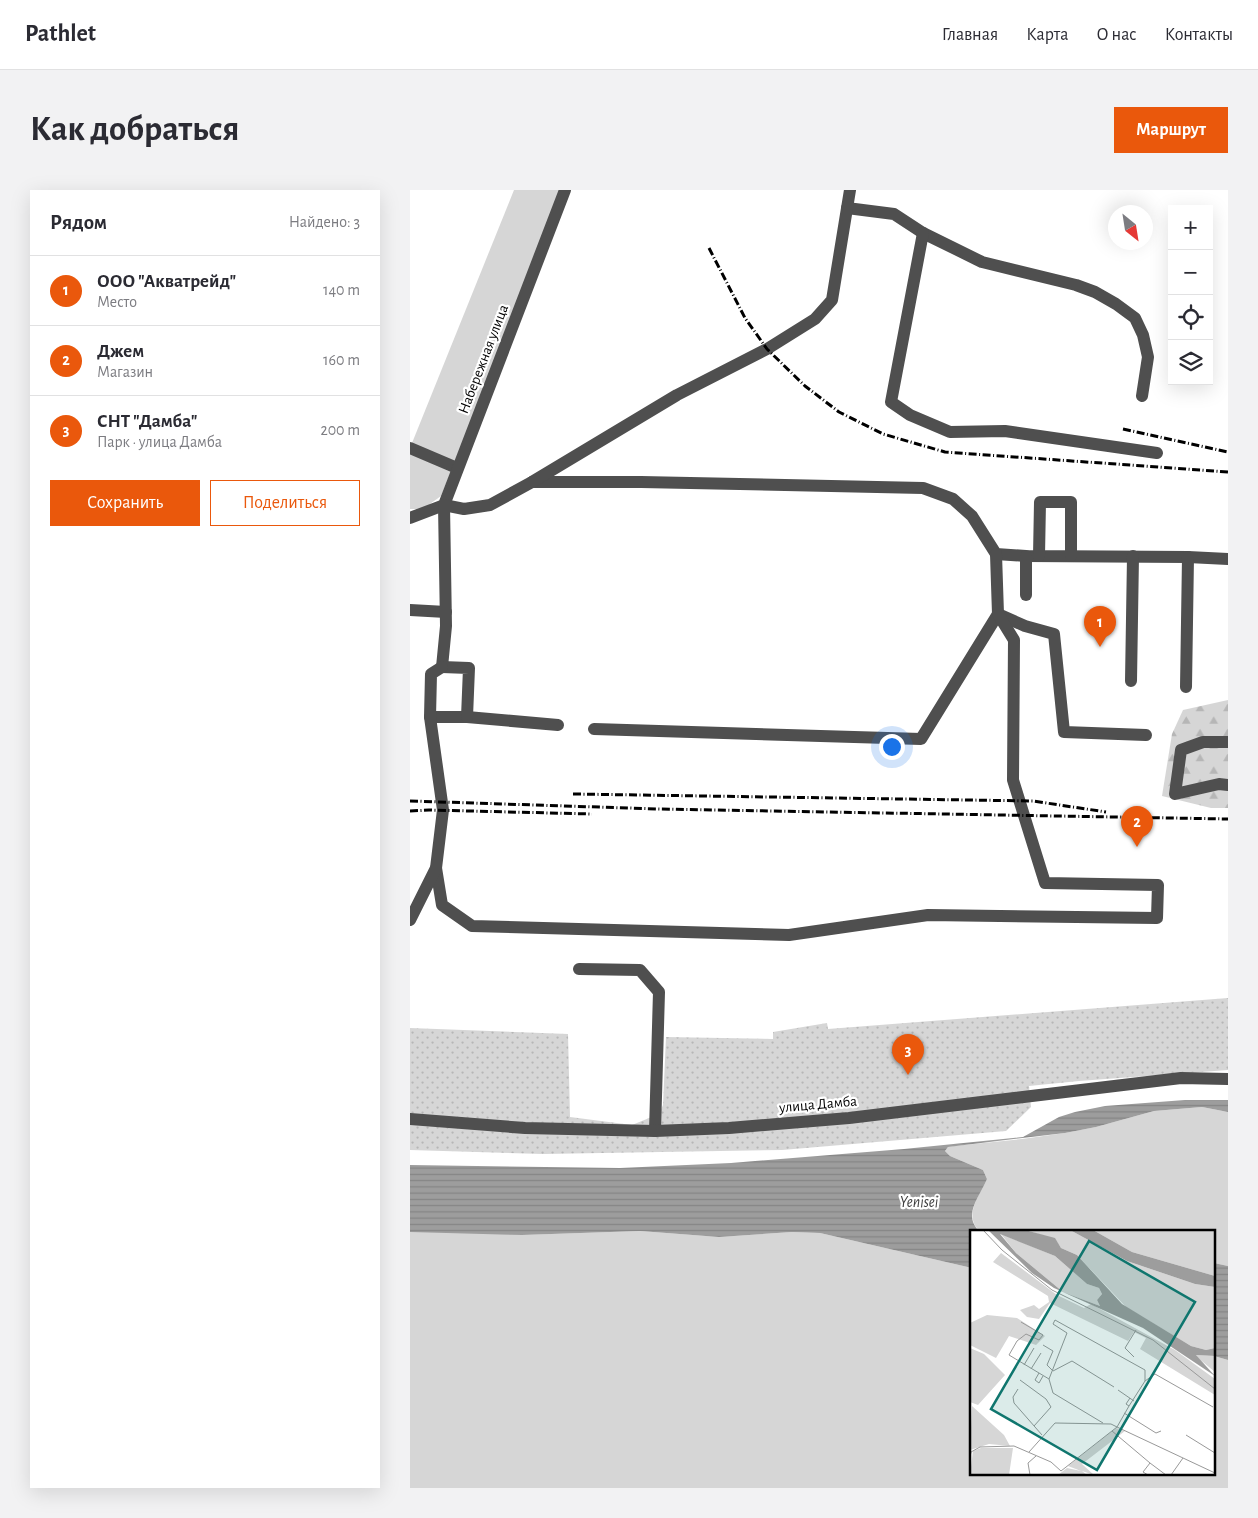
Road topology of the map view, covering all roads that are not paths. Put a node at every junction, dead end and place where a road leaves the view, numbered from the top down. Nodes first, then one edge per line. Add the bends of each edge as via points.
1 (565, 190) edge
2 (850, 190) edge
3 (847, 208) junction
4 (923, 234) junction
5 (1142, 396) dead end
6 (410, 448) edge
7 (1157, 453) dead end
8 (457, 468) junction
9 (532, 482) junction
10 (444, 505) junction
11 (410, 518) edge
12 (996, 554) junction
13 (1026, 556) junction
14 (1039, 556) junction
15 (1071, 556) junction
16 (1133, 556) junction
17 (1188, 557) junction
18 (1228, 559) edge
19 (1026, 594) dead end
20 (410, 610) edge
21 (446, 612) junction
22 (998, 614) junction
23 (442, 667) junction
24 (1131, 681) dead end
25 (1186, 687) dead end
26 (430, 717) junction
27 (467, 717) junction
28 (558, 725) dead end
29 (594, 729) dead end
30 (1146, 735) dead end
31 (1228, 742) edge
32 (1228, 785) edge
33 (436, 868) junction
34 (410, 920) edge
35 (579, 969) dead end
36 (1228, 1079) edge
37 (410, 1119) edge
38 (655, 1130) junction

1 - 8 street, Набережная улица
2 - 3 street
3 - 4 street via 894,214
3 - 9 street via 832,300 815,320 767,349 677,395
4 - 5 street via 982,262 1095,292 1135,318 1148,357
4 - 7 street via 891,402 910,415 950,432 1005,431
6 - 8 street
8 - 10 street, Набережная улица
9 - 10 street via 490,505 464,509
9 - 12 street via 924,488 953,499 972,516
10 - 11 street
10 - 21 street
12 - 13 street
12 - 22 street
13 - 14 street
13 - 19 street
14 - 15 street
14 - 15 street via 1040,502 1071,502
15 - 16 street
16 - 17 street
16 - 24 street
17 - 18 street
17 - 25 street
20 - 21 street
21 - 23 street
22 - 29 street via 921,739
22 - 30 street via 1054,634 1064,732
22 - 33 street via 1014,640 1013,780 1045,883 1158,885 1157,918 928,915 789,935 472,926 442,905
23 - 26 street via 431,674
23 - 27 street via 469,668
26 - 27 street
26 - 33 street via 443,810
27 - 28 street
31 - 32 street via 1203,742 1181,750 1175,794
33 - 34 street
35 - 38 street via 640,970 659,992
36 - 38 street, улица Дамба via 1181,1078 823,1121
37 - 38 street, улица Дамба via 526,1128

